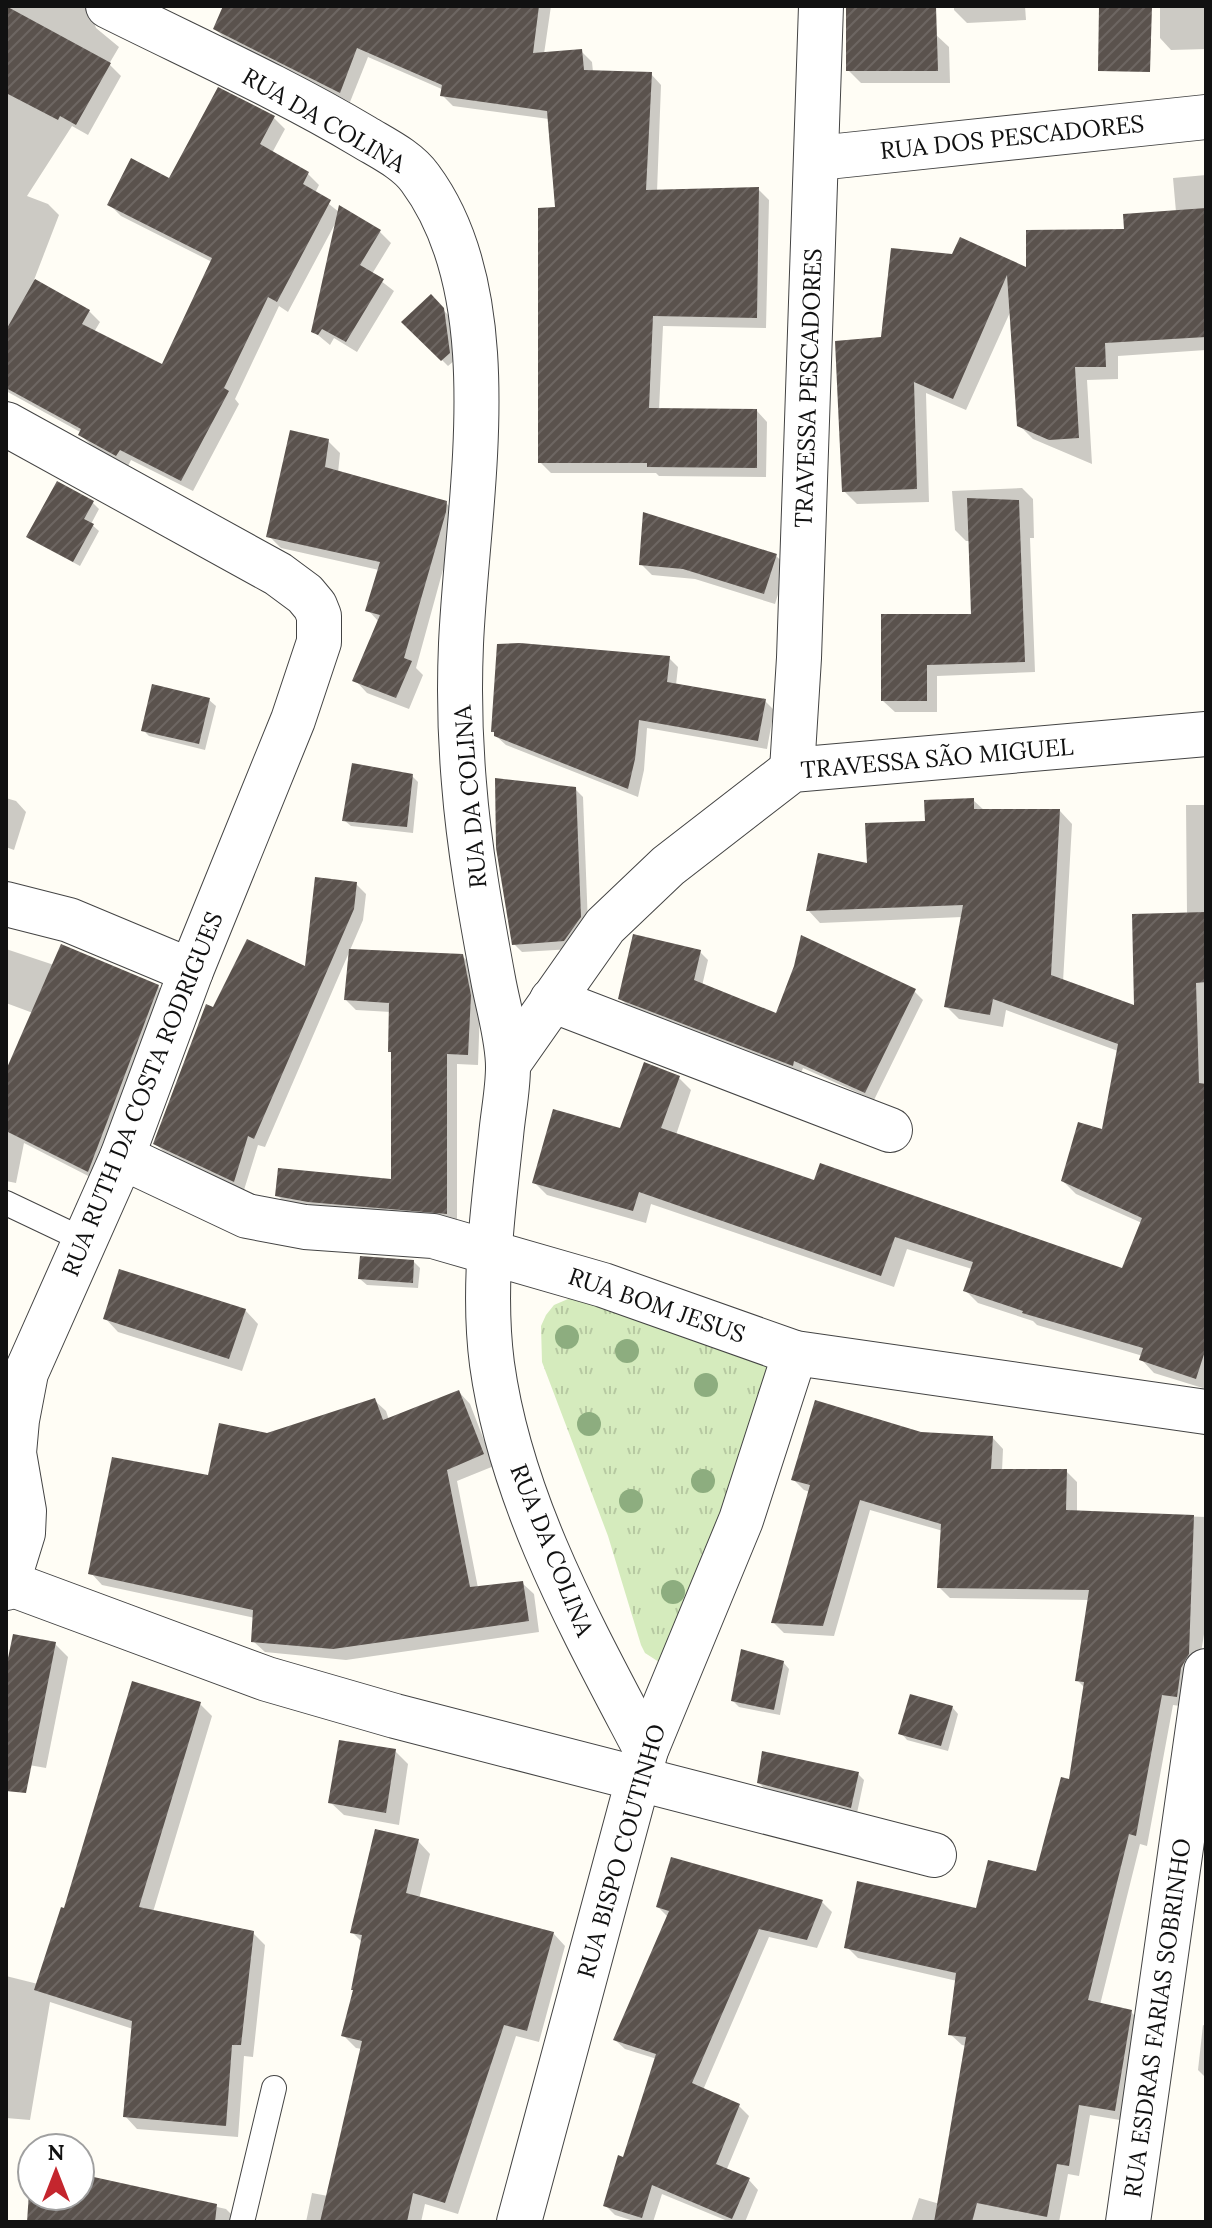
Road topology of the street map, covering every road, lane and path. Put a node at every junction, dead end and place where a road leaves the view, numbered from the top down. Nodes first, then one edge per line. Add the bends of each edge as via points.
1 (108, 6) edge
2 (821, 6) edge
3 (1206, 117) edge
4 (818, 158) junction
5 (6, 424) edge
6 (1206, 734) edge
7 (792, 770) junction
8 (6, 904) edge
9 (191, 971) junction
10 (552, 1000) junction
11 (508, 1064) junction
12 (890, 1130) dead end
13 (122, 1157) junction
14 (6, 1203) edge
15 (86, 1241) junction
16 (489, 1251) junction
17 (795, 1353) junction
18 (1206, 1412) edge
19 (10, 1451) edge
20 (7, 1585) edge
21 (1206, 1671) edge
22 (642, 1764) junction
23 (934, 1855) dead end
24 (274, 2088) dead end
25 (242, 2222) edge
26 (519, 2222) edge
27 (1128, 2222) edge

1 - 11 street, RUA DA COLINA via 308,106 400,160 420,178 447,228 469,303 475,383 476,460 461,644 465,801
2 - 4 street, TRAVESSA PESCADORES
3 - 4 street, RUA DOS PESCADORES
4 - 7 street, TRAVESSA PESCADORES
5 - 9 street, RUA RUTH DA COSTA RODRIGUES via 278,574 305,594 319,616 319,642 297,708
6 - 7 street, TRAVESSA SÃO MIGUEL
7 - 10 street, TRAVESSA SÃO MIGUEL via 637,893 605,926
8 - 9 street via 69,920
9 - 13 street, RUA RUTH DA COSTA RODRIGUES
10 - 11 street, TRAVESSA SÃO MIGUEL
10 - 12 street
11 - 16 street, RUA DA COLINA
13 - 15 street, RUA RUTH DA COSTA RODRIGUES
13 - 16 street, RUA BOM JESUS via 263,1220 433,1236
14 - 15 lane
15 - 19 street, RUA RUTH DA COSTA RODRIGUES via 26,1373
16 - 17 street, RUA BOM JESUS
16 - 22 street, RUA DA COLINA via 493,1366 514,1458 550,1559
17 - 18 street, RUA BOM JESUS
17 - 22 street, RUA BISPO COUTINHO via 741,1520
19 - 20 street, RUA RUTH DA COSTA RODRIGUES via 21,1488 23,1533
20 - 22 street via 267,1679 395,1716
21 - 27 street, RUA ESDRAS FARIAS SOBRINHO
22 - 23 street
22 - 26 street, RUA BISPO COUTINHO
24 - 25 lane

